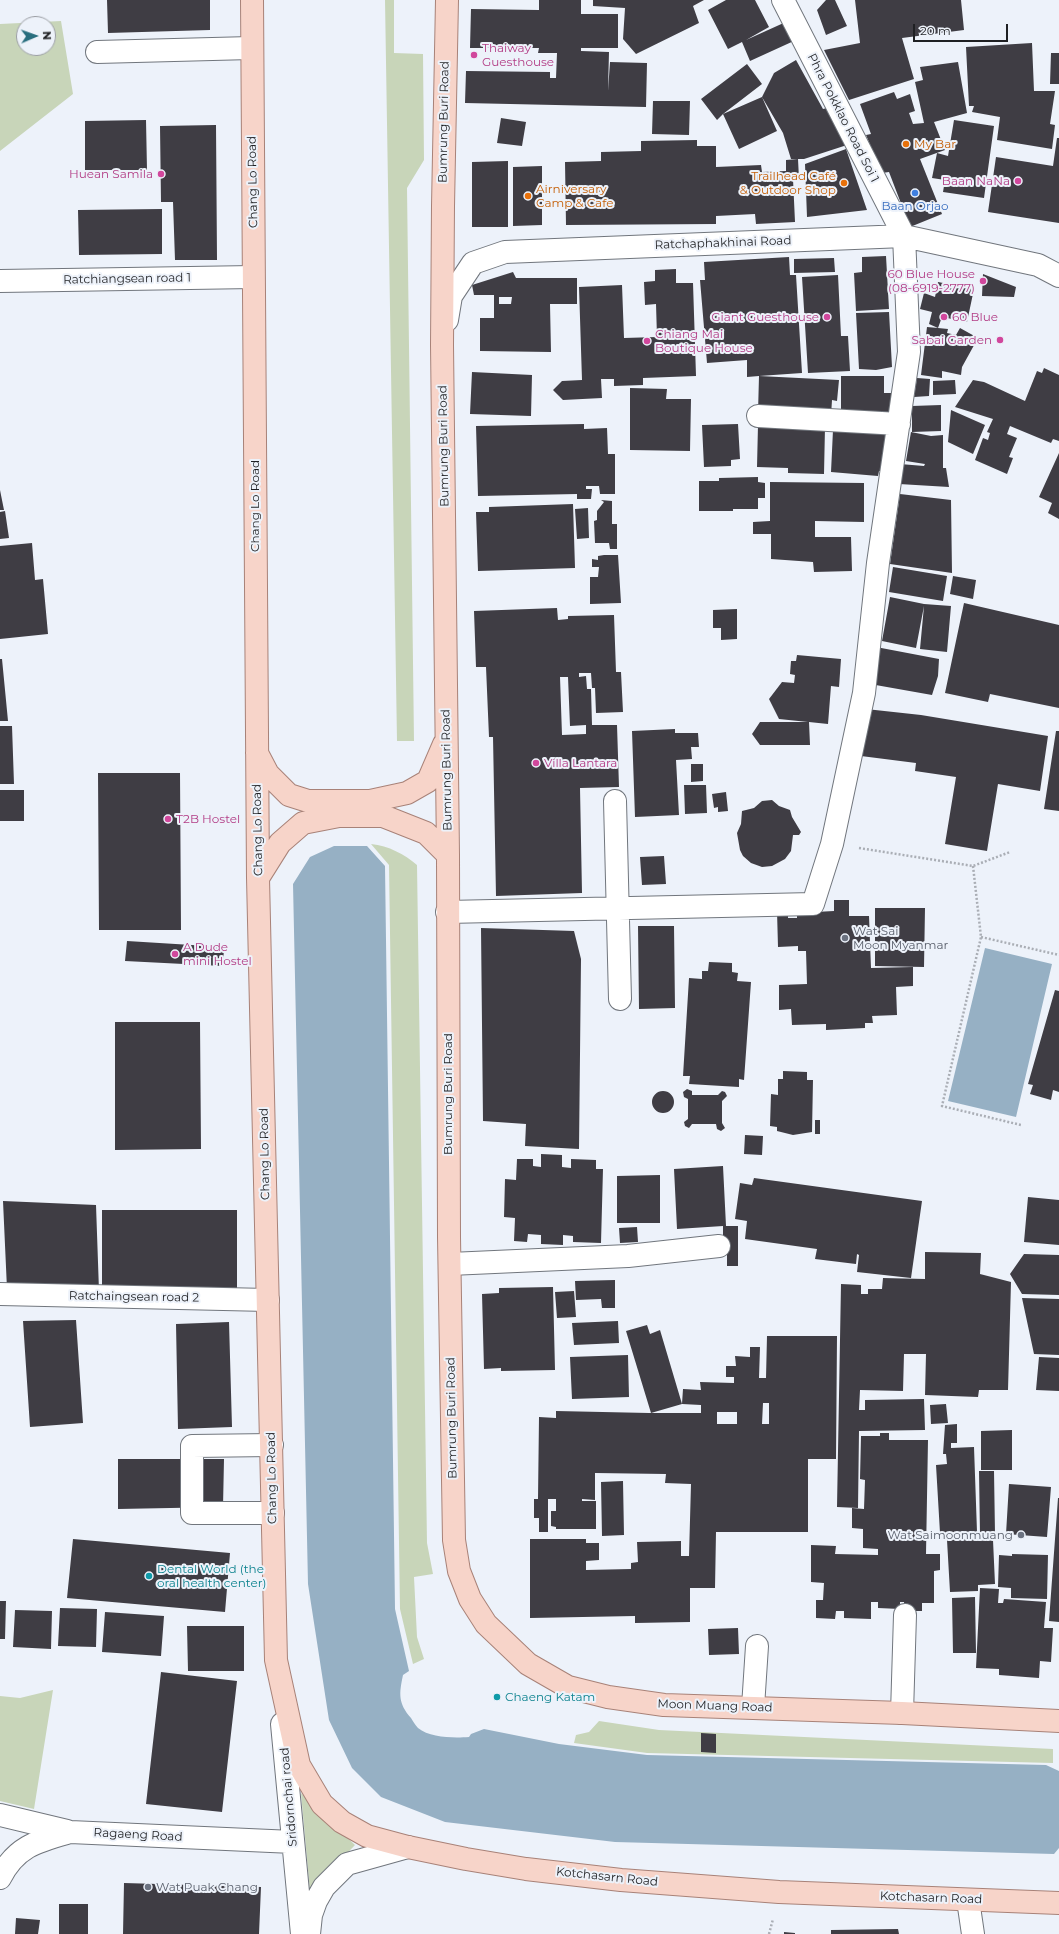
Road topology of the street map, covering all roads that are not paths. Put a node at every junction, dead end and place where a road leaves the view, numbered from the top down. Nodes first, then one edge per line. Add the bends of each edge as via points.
1 (252, 0) edge
2 (447, 0) edge
3 (783, 0) edge
4 (251, 48) junction
5 (97, 52) dead end
6 (904, 236) junction
7 (1059, 276) edge
8 (254, 277) junction
9 (0, 281) edge
10 (442, 345) junction
11 (758, 416) dead end
12 (899, 424) junction
13 (447, 737) junction
14 (257, 753) junction
15 (615, 801) dead end
16 (448, 855) junction
17 (258, 878) junction
18 (617, 908) junction
19 (447, 912) junction
20 (620, 999) dead end
21 (719, 1246) dead end
22 (450, 1264) junction
23 (0, 1294) edge
24 (268, 1300) junction
25 (272, 1445) junction
26 (274, 1513) junction
27 (454, 1540) joint
28 (905, 1615) dead end
29 (757, 1646) dead end
30 (276, 1660) junction
31 (753, 1707) junction
32 (902, 1713) junction
33 (1059, 1721) edge
34 (0, 1815) edge
35 (70, 1832) junction
36 (293, 1842) junction
37 (408, 1847) junction
38 (0, 1878) edge
39 (968, 1900) junction
40 (1059, 1902) edge
41 (302, 1934) edge
42 (309, 1934) edge
43 (973, 1934) edge

1 - 4 main road, Chang Lo Road
2 - 10 main road, Bumrung Buri Road
3 - 6 street, Phra Pokklao Road Soi 1
4 - 5 street
4 - 8 main road, Chang Lo Road
6 - 7 street, Ratchaphakhinai Road via 1038,265
6 - 10 street, Ratchaphakhinai Road via 505,252 473,264 451,296
6 - 12 street via 909,352
8 - 9 street, Ratchiangsean road 1
8 - 14 main road, Chang Lo Road
10 - 13 main road, Bumrung Buri Road
11 - 12 street
12 - 18 street via 878,563 864,693 832,844 813,904
13 - 14 main road via 428,781 407,793 370,801 308,802 289,795 268,774
13 - 16 main road, Bumrung Buri Road
14 - 17 main road, Chang Lo Road
15 - 18 street
16 - 17 main road via 426,833 383,816 339,816 303,823 280,843
16 - 19 main road, Bumrung Buri Road
17 - 24 main road, Chang Lo Road
18 - 19 street
18 - 20 street
19 - 22 main road, Bumrung Buri Road
21 - 22 street via 628,1256
22 - 27 main road, Bumrung Buri Road
23 - 24 street, Ratchaingsean road 2
24 - 25 main road, Chang Lo Road
25 - 26 main road, Chang Lo Road
25 - 26 street via 192,1446 192,1513
26 - 30 main road, Chang Lo Road
27 - 31 main road, Moon Muang Road via 459,1571 470,1599 486,1624 528,1664 568,1687 608,1697 664,1704
28 - 32 street
29 - 31 street
30 - 36 street, Sridornchai road
30 - 37 main road, Kotchasarn Road via 299,1765 322,1804 342,1822 367,1836
31 - 32 main road, Moon Muang Road
32 - 33 main road, Moon Muang Road
34 - 35 street
35 - 36 street, Ragaeng Road
35 - 38 street, Ragaeng Road via 40,1840 24,1849 8,1863
36 - 41 street, Sridornchai road
37 - 39 main road, Kotchasarn Road via 526,1869 621,1880 779,1892
37 - 42 street via 347,1864 324,1887 316,1901
39 - 40 main road, Kotchasarn Road
39 - 43 street

